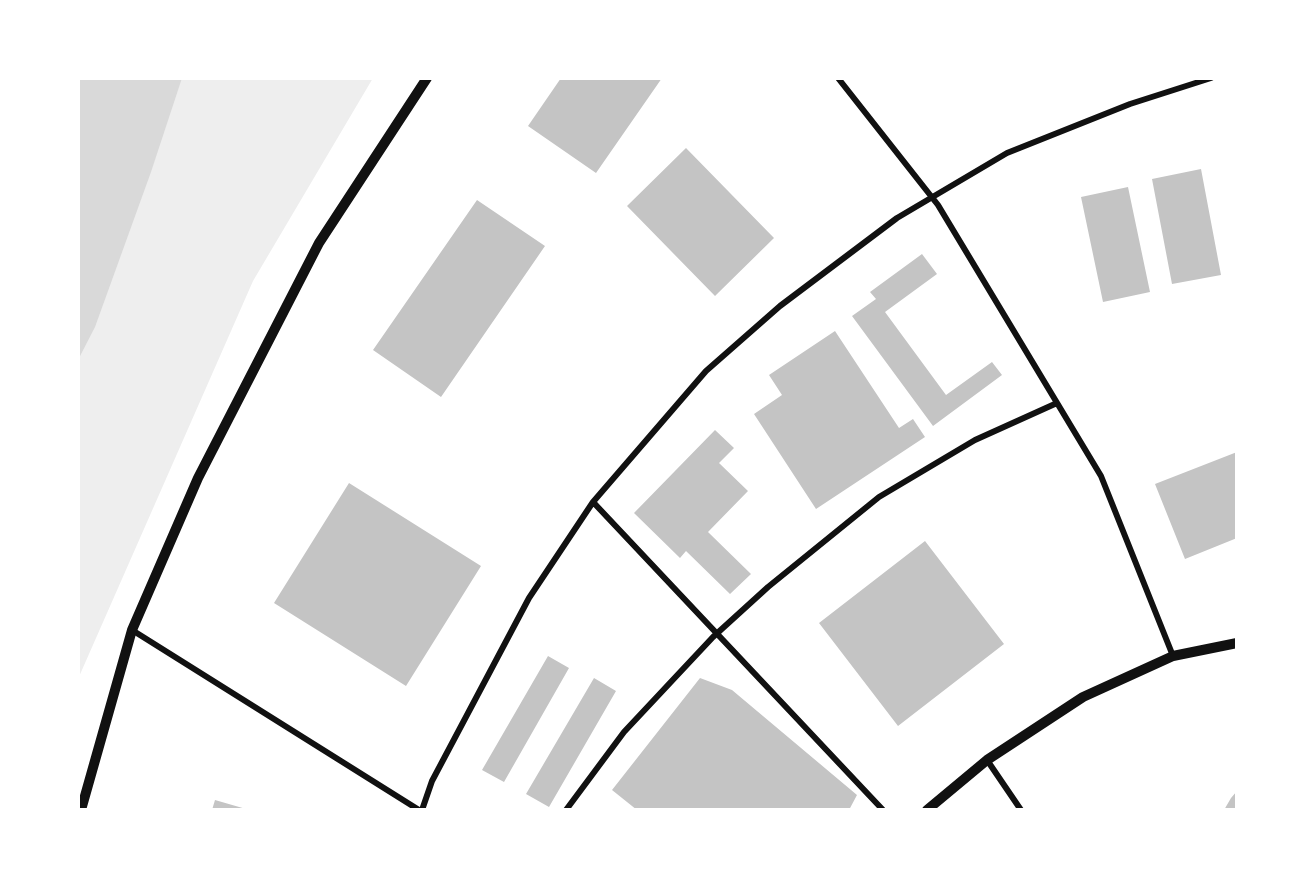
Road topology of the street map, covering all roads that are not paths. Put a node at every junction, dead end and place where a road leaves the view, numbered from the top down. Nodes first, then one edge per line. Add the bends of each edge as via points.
1 (427, 78) edge
2 (838, 78) edge
3 (1211, 78) edge
4 (932, 197) junction
5 (1057, 403) junction
6 (593, 502) junction
7 (132, 630) junction
8 (717, 634) junction
9 (1237, 643) edge
10 (1173, 656) junction
11 (987, 760) junction
12 (81, 810) edge
13 (420, 810) edge
14 (566, 810) edge
15 (883, 810) edge
16 (927, 810) edge
17 (1021, 810) edge

1 - 7 street via 320,243 198,478
2 - 4 street
3 - 4 street via 1130,104 1007,153
4 - 5 street
4 - 6 street via 897,218 780,306 706,371
5 - 8 street via 975,440 879,497
5 - 10 street via 1101,476
6 - 8 street
6 - 13 street via 529,598 432,780
7 - 12 street
7 - 13 street
8 - 14 street via 624,732
8 - 15 street
9 - 10 street
10 - 11 street via 1083,697
11 - 16 street
11 - 17 street

